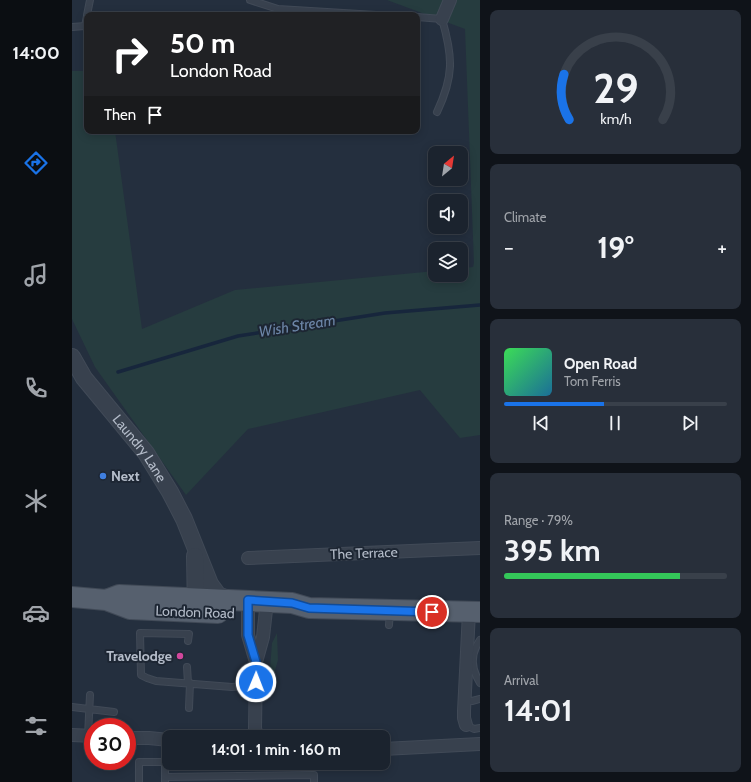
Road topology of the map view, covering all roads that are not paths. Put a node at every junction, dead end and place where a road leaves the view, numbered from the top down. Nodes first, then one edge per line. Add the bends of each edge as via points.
1 (90, 0) edge
2 (250, 0) edge
3 (450, 0) edge
4 (88, 12) edge
5 (327, 12) edge
6 (420, 18) edge
7 (442, 19) junction
8 (84, 26) edge
9 (72, 27) edge
10 (437, 112) dead end
11 (72, 357) edge
12 (195, 548) junction
13 (480, 548) edge
14 (248, 558) dead end
15 (72, 597) edge
16 (228, 599) junction
17 (196, 605) junction
18 (257, 607) junction
19 (474, 612) edge
20 (188, 640) dead end
21 (480, 640) edge
22 (256, 662) junction
23 (187, 667) dead end
24 (256, 682) junction
25 (189, 683) junction
26 (480, 683) edge
27 (90, 695) dead end
28 (480, 699) edge
29 (464, 700) junction
30 (72, 707) edge
31 (90, 708) junction
32 (189, 708) dead end
33 (114, 712) dead end
34 (90, 718) edge
35 (466, 725) joint
36 (480, 728) edge
37 (255, 730) edge
38 (72, 735) edge
39 (84, 736) edge
40 (136, 738) edge
41 (162, 739) edge
42 (480, 744) edge
43 (390, 749) edge
44 (286, 779) edge
45 (165, 780) edge
46 (139, 782) edge
47 (314, 782) edge

1 - 4 lane
2 - 5 lane via 278,9
3 - 7 street
6 - 7 lane
7 - 10 lane via 449,42 450,78
8 - 9 lane
11 - 12 street, Laundry Lane via 84,378 146,453 184,519
12 - 16 street, Laundry Lane via 210,584 218,595
12 - 17 street, Laundry Lane
13 - 14 street, The Terrace
15 - 17 main road, London Road via 106,600 130,609
16 - 17 main road, London Road
16 - 18 main road, London Road
17 - 18 main road, London Road
18 - 19 main road, London Road via 295,614 309,608 390,618
18 - 22 street via 263,637
18 - 22 street via 248,635
19 - 29 street
20 - 25 lane via 188,634 140,633 141,675 156,681
21 - 26 lane via 474,649 473,663
22 - 24 street
23 - 25 lane
24 - 25 lane via 232,687
24 - 37 street
25 - 32 lane
27 - 31 lane
28 - 29 lane
29 - 35 street
30 - 31 lane
31 - 33 lane
31 - 34 lane
35 - 36 lane via 474,729
38 - 39 street
40 - 41 street
42 - 43 street
44 - 45 lane
44 - 47 lane via 314,775
45 - 46 lane via 165,762 139,762

